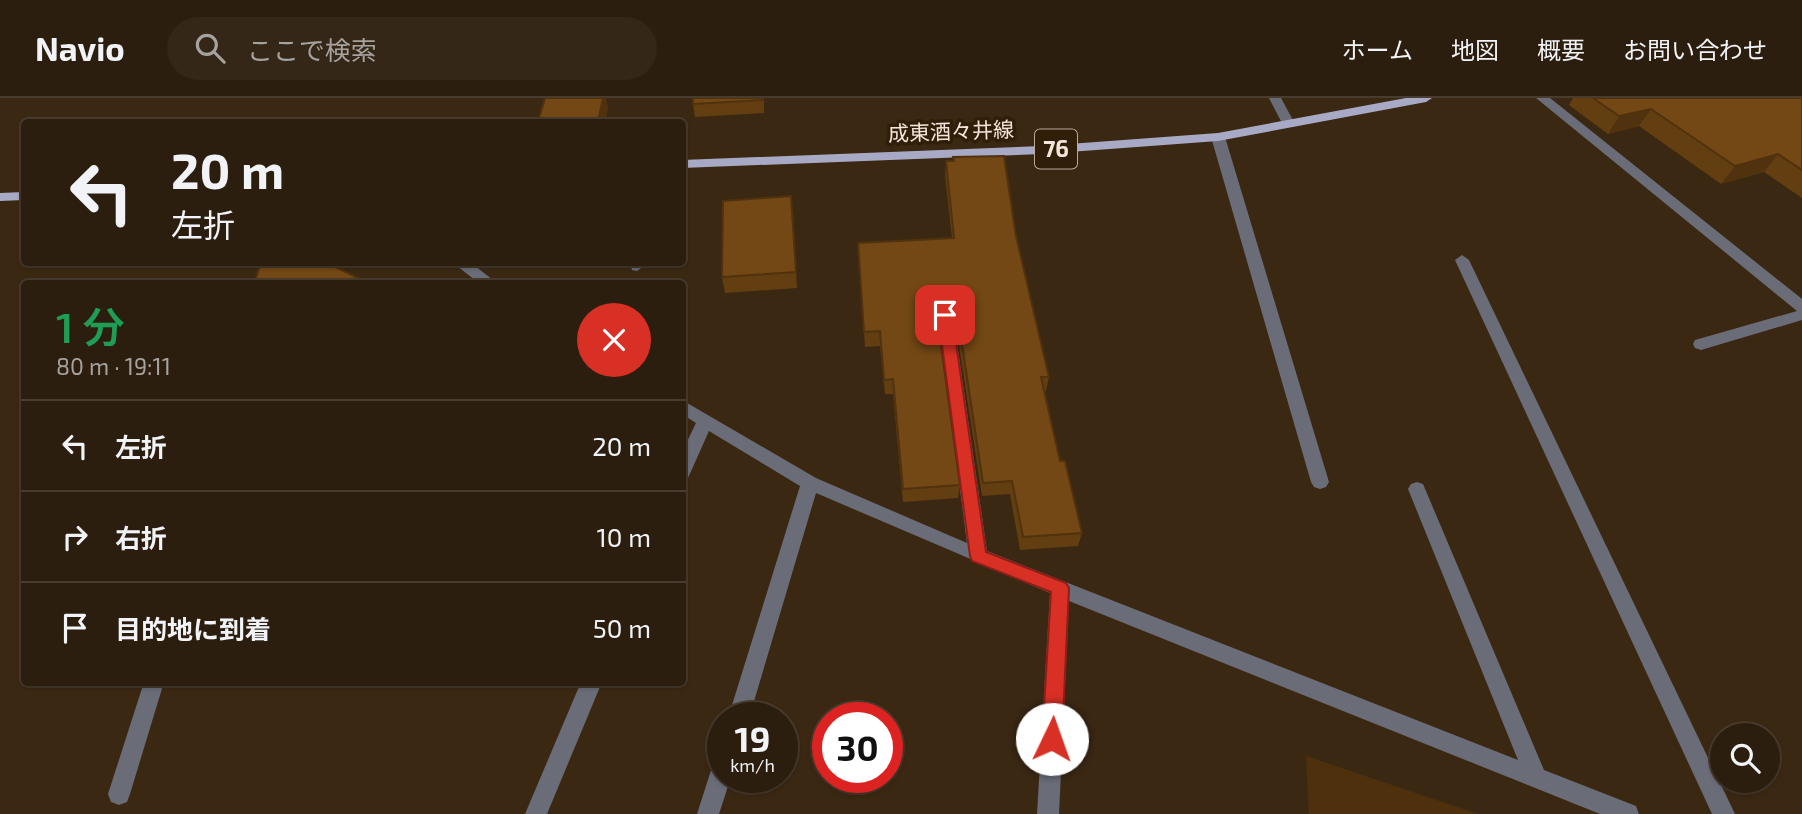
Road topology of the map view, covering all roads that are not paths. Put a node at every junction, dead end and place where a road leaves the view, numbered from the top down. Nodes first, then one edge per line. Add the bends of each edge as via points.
1 (1275, 98) edge
2 (1426, 98) edge
3 (1542, 98) edge
4 (1289, 124) junction
5 (1218, 137) junction
6 (686, 164) edge
7 (21, 196) edge
8 (0, 197) edge
9 (1462, 260) dead end
10 (464, 266) edge
11 (481, 280) edge
12 (1802, 307) edge
13 (945, 315) edge
14 (1802, 315) edge
15 (1701, 344) dead end
16 (686, 409) edge
17 (705, 421) junction
18 (686, 464) edge
19 (1320, 482) dead end
20 (810, 483) junction
21 (1417, 489) dead end
22 (978, 556) junction
23 (1060, 588) junction
24 (153, 686) edge
25 (590, 686) edge
26 (743, 702) edge
27 (1536, 778) junction
28 (715, 793) edge
29 (119, 794) dead end
30 (536, 814) edge
31 (708, 814) edge
32 (1048, 814) edge
33 (1628, 814) edge
34 (1724, 814) edge

1 - 4 street
2 - 4 main road, 成東酒々井線 / 76
3 - 12 street
4 - 5 main road, 成東酒々井線 / 76
5 - 6 main road, 成東酒々井線 / 76 via 1042,150
5 - 19 street
7 - 8 main road
9 - 34 street
10 - 11 street
13 - 22 street
14 - 15 street
16 - 17 street
17 - 18 street
17 - 20 street
20 - 22 street
20 - 26 street
21 - 27 street
22 - 23 street
23 - 27 street
23 - 32 street
24 - 29 street
25 - 30 street
27 - 33 street
28 - 31 street

